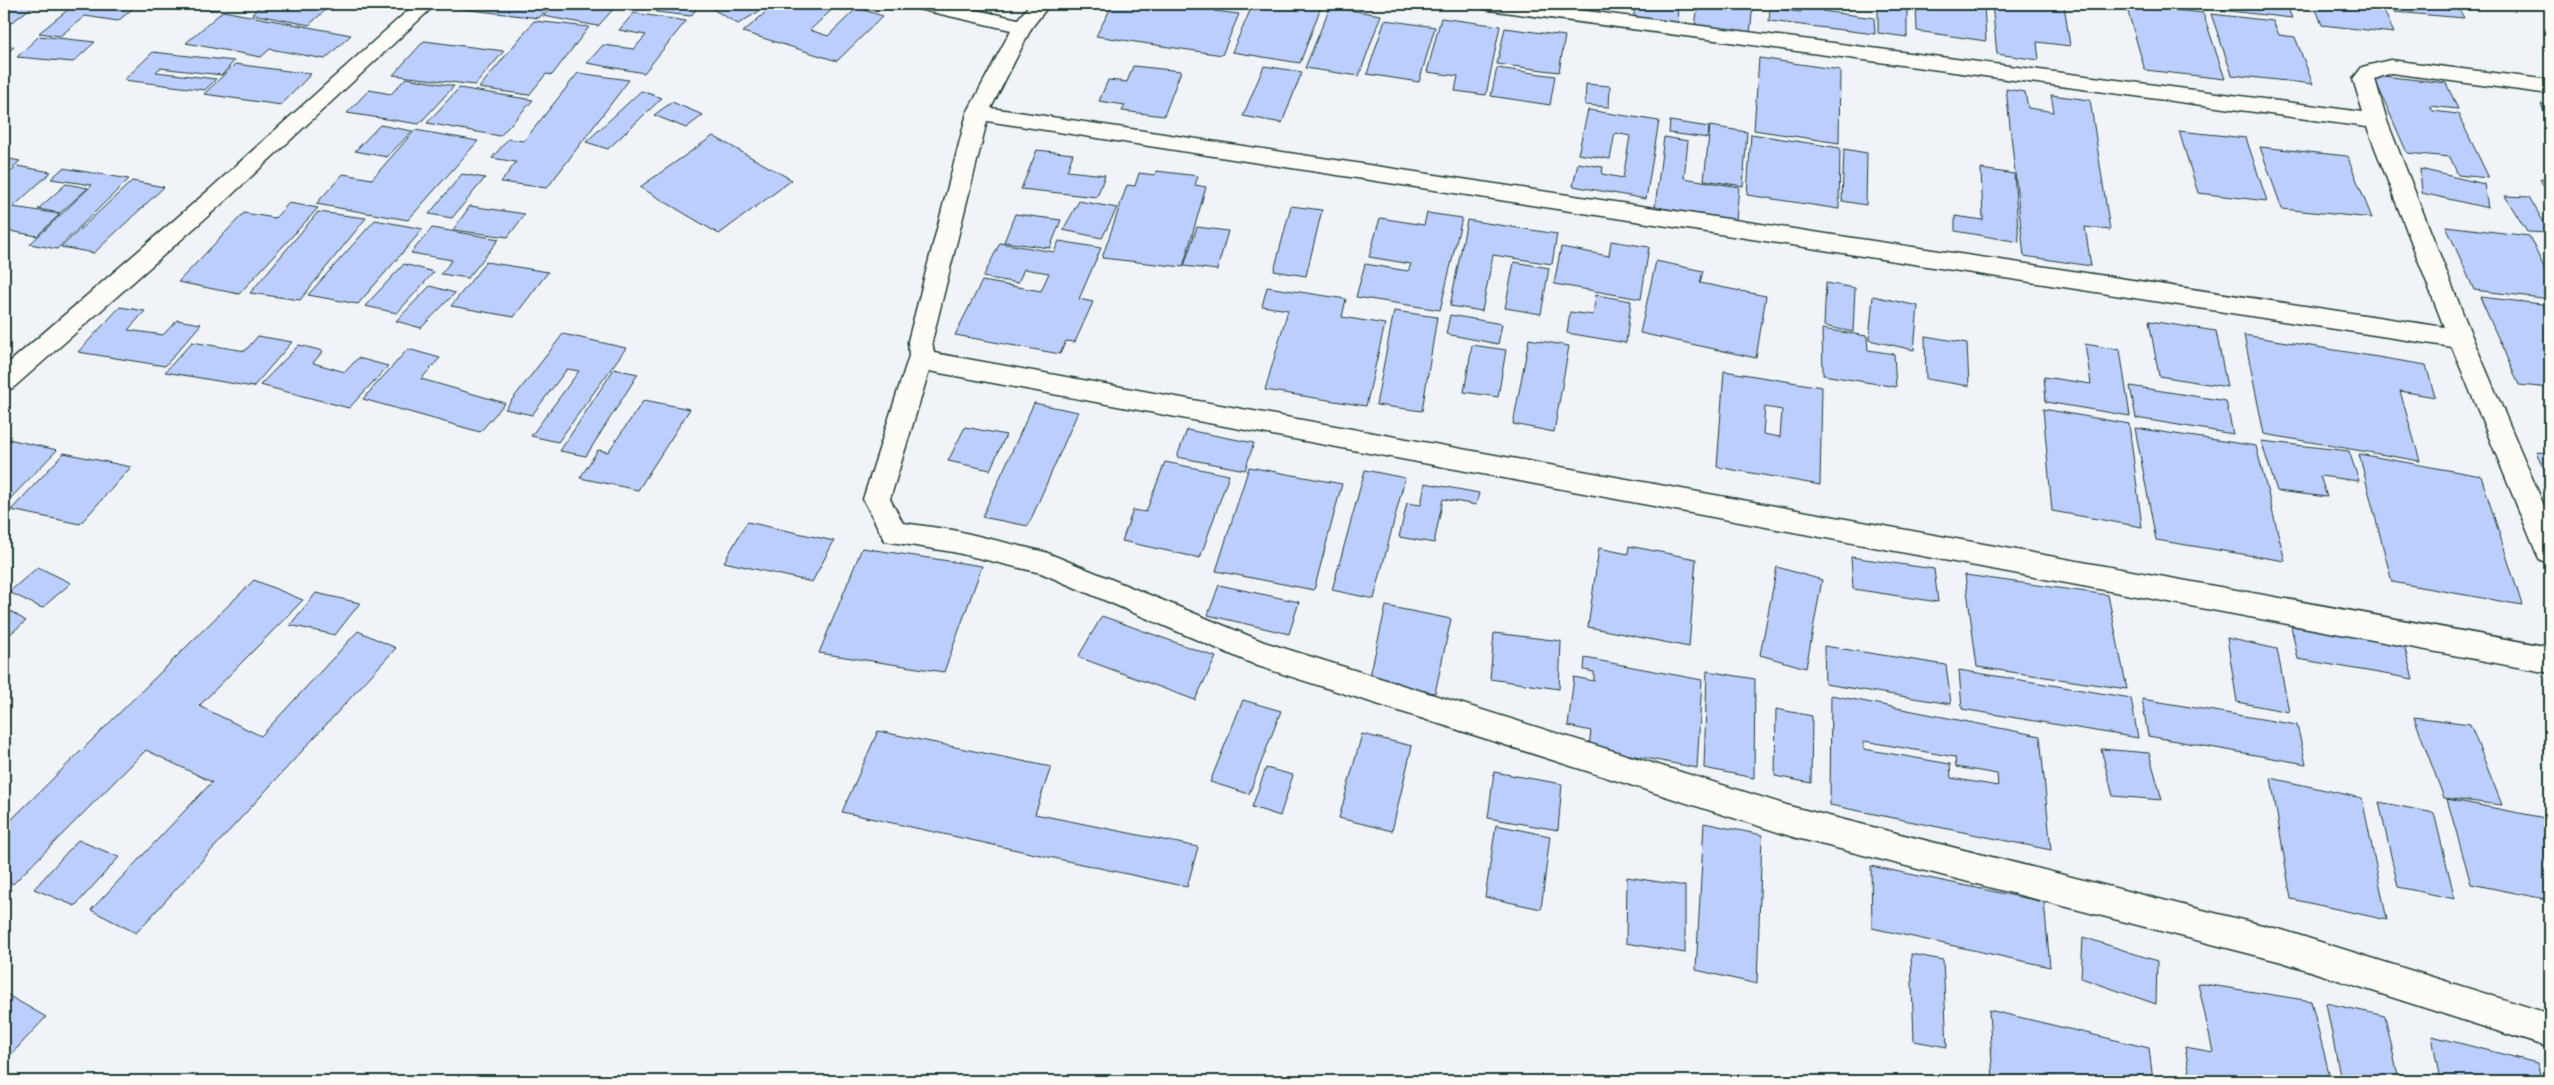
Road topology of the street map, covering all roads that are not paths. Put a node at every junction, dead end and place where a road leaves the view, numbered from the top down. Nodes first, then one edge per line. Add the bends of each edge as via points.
1 (426, 4) edge
2 (921, 4) edge
3 (1040, 4) edge
4 (1489, 4) edge
5 (1024, 26) junction
6 (2550, 87) edge
7 (978, 113) junction
8 (2376, 121) junction
9 (2461, 339) junction
10 (921, 356) junction
11 (4, 381) edge
12 (2550, 552) edge
13 (2550, 660) edge
14 (2550, 1031) edge

1 - 11 street via 328,96
2 - 5 street
3 - 5 street
4 - 8 street
5 - 7 street
6 - 8 street via 2390,66 2377,68 2364,79
7 - 9 street
7 - 10 street via 920,341
8 - 9 street
9 - 12 street
10 - 13 street via 926,362
10 - 14 street via 876,499 894,533 953,541 1045,563 1258,653 1793,822 2282,946

